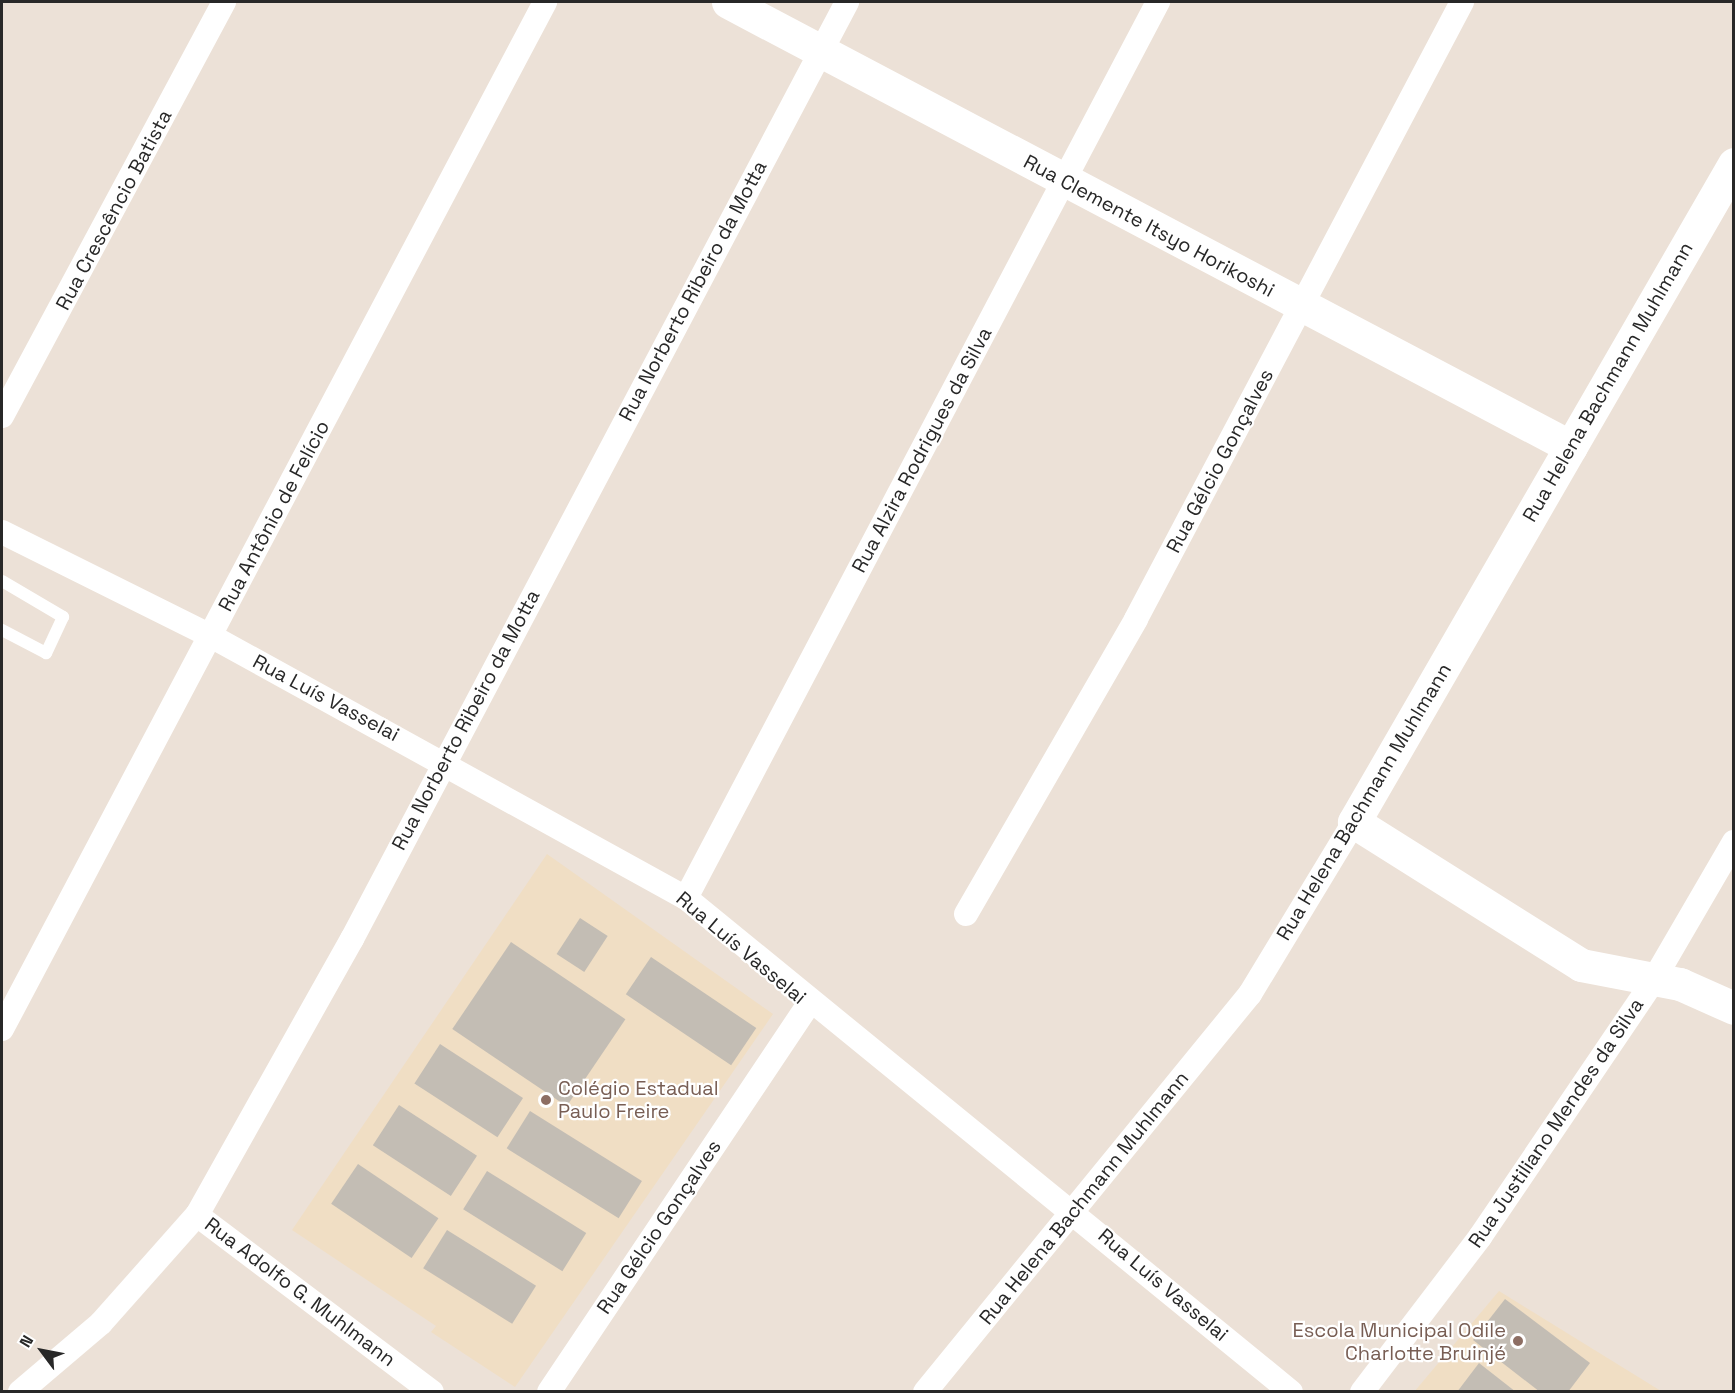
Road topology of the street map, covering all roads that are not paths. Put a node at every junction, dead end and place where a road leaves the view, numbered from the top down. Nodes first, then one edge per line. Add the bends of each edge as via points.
1 (224, 2) edge
2 (545, 2) edge
3 (728, 2) edge
4 (847, 2) edge
5 (1158, 2) edge
6 (1462, 2) edge
7 (820, 52) junction
8 (1734, 164) edge
9 (1065, 180) junction
10 (1302, 309) junction
11 (2, 416) edge
12 (1571, 447) junction
13 (2, 532) edge
14 (2, 581) edge
15 (2, 630) edge
16 (209, 635) junction
17 (443, 760) junction
18 (1354, 822) junction
19 (1734, 843) edge
20 (686, 898) junction
21 (966, 914) dead end
22 (1653, 981) junction
23 (809, 1004) junction
24 (1734, 1008) edge
25 (2, 1029) edge
26 (1074, 1211) junction
27 (197, 1215) junction
28 (20, 1392) edge
29 (432, 1392) edge
30 (549, 1392) edge
31 (925, 1392) edge
32 (1291, 1392) edge
33 (1362, 1392) edge

1 - 11 street, Rua Crescêncio Batista
2 - 16 street, Rua Antônio de Felício
3 - 7 street, Rua Clemente Itsyo Horikoshi
4 - 7 street, Rua Norberto Ribeiro da Motta
5 - 9 street, Rua Alzira Rodrigues da Silva
6 - 10 street, Rua Gélcio Gonçalves
7 - 9 street, Rua Clemente Itsyo Horikoshi
7 - 17 street, Rua Norberto Ribeiro da Motta
8 - 12 street, Rua Helena Bachmann Muhlmann
9 - 10 street, Rua Clemente Itsyo Horikoshi
9 - 20 street, Rua Alzira Rodrigues da Silva
10 - 12 street, Rua Clemente Itsyo Horikoshi
10 - 21 street, Rua Gélcio Gonçalves via 1136,619
12 - 18 street, Rua Helena Bachmann Muhlmann
13 - 16 street, Rua Luís Vasselai
14 - 15 lane via 63,616 46,653
16 - 17 street, Rua Luís Vasselai
16 - 25 street, Rua Antônio de Felício
17 - 20 street, Rua Luís Vasselai
17 - 27 street, Rua Norberto Ribeiro da Motta via 352,939
18 - 22 street via 1581,965
18 - 26 street, Rua Helena Bachmann Muhlmann via 1250,994
19 - 22 street, Rua Justiliano Mendes da Silva
20 - 23 street, Rua Luís Vasselai
22 - 24 street via 1680,984
22 - 33 street, Rua Justiliano Mendes da Silva via 1480,1238
23 - 26 street, Rua Luís Vasselai
23 - 30 street, Rua Gélcio Gonçalves
26 - 31 street, Rua Helena Bachmann Muhlmann
26 - 32 street, Rua Luís Vasselai
27 - 28 street, Rua Norberto Ribeiro da Motta via 100,1323
27 - 29 street, Rua Adolfo G. Muhlmann

